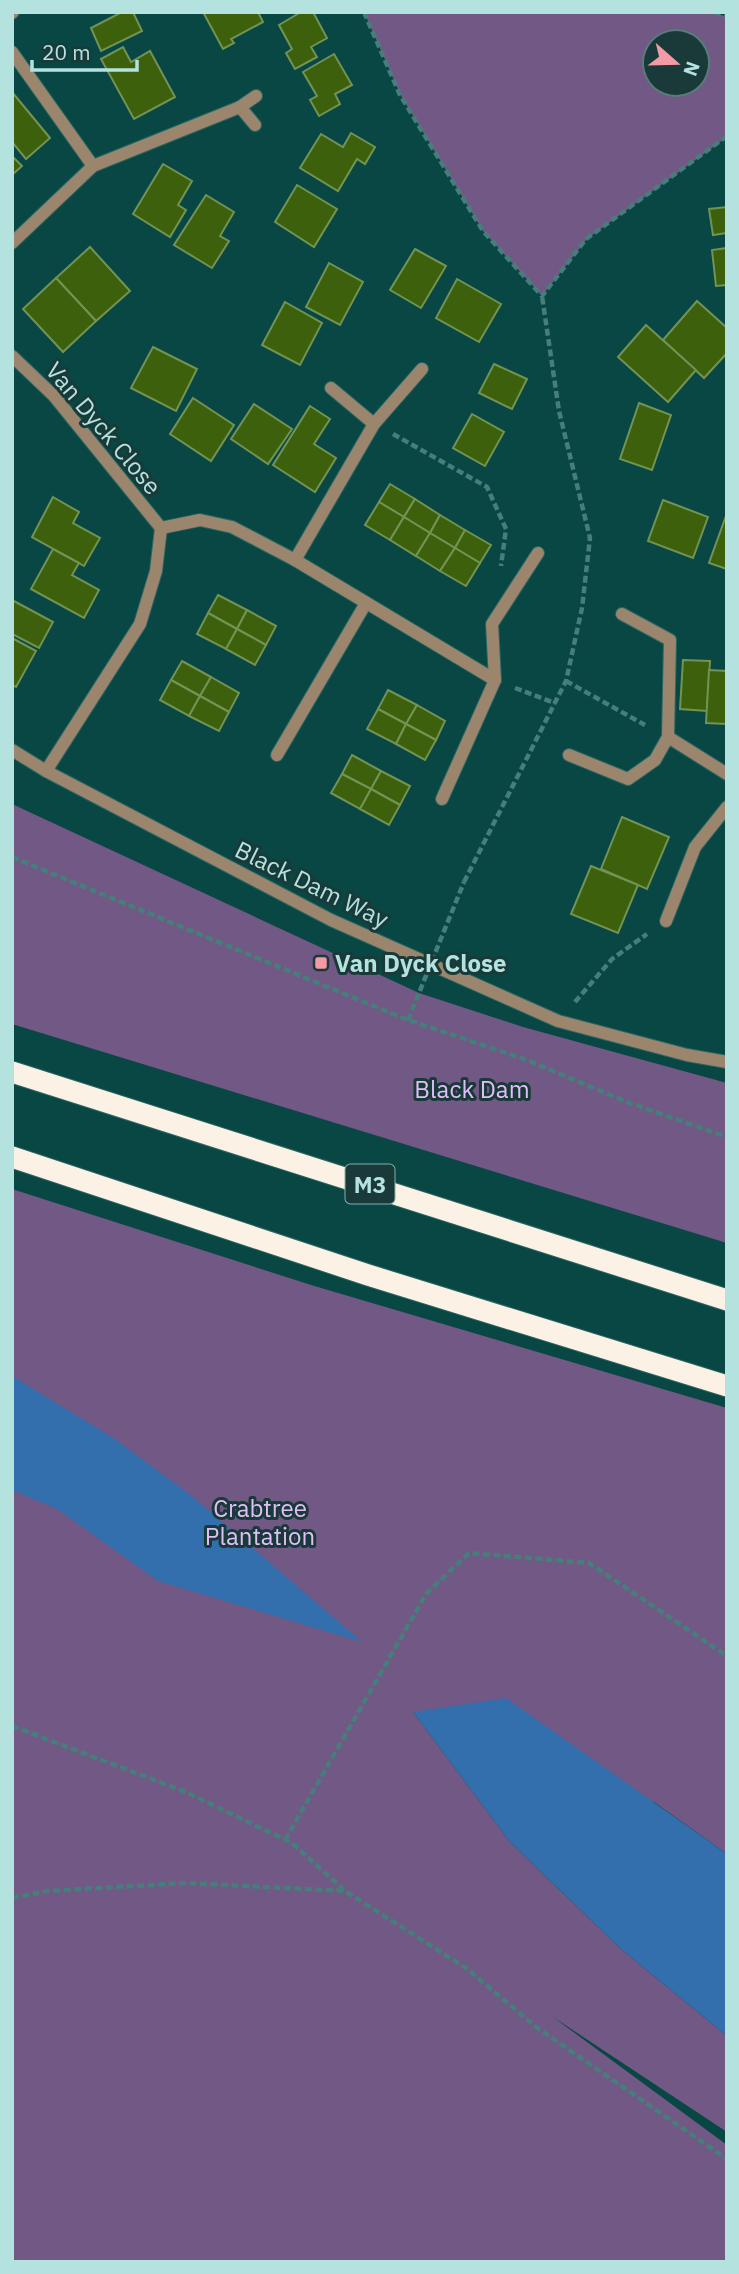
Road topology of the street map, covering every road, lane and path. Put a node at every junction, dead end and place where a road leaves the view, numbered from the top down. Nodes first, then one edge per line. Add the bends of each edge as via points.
1 (364, 12) edge
2 (714, 12) edge
3 (727, 17) edge
4 (12, 52) edge
5 (256, 96) dead end
6 (240, 107) junction
7 (255, 125) dead end
8 (727, 136) edge
9 (93, 166) junction
10 (12, 243) edge
11 (542, 296) junction
12 (12, 356) edge
13 (422, 369) dead end
14 (331, 388) dead end
15 (374, 424) junction
16 (161, 528) junction
17 (538, 553) dead end
18 (295, 560) junction
19 (500, 570) dead end
20 (366, 603) junction
21 (622, 614) dead end
22 (495, 680) junction
23 (566, 681) junction
24 (555, 703) junction
25 (668, 737) junction
26 (12, 750) edge
27 (277, 755) dead end
28 (569, 755) dead end
29 (46, 771) junction
30 (727, 774) edge
31 (442, 799) dead end
32 (727, 807) edge
33 (12, 858) edge
34 (666, 921) joint
35 (408, 1020) junction
36 (558, 1021) junction
37 (727, 1062) edge
38 (12, 1072) edge
39 (727, 1137) edge
40 (12, 1157) edge
41 (727, 1300) edge
42 (727, 1386) edge
43 (727, 1656) edge
44 (12, 1726) edge
45 (285, 1840) junction
46 (345, 1891) junction
47 (12, 1898) edge
48 (727, 2159) edge

1 - 11 path via 400,95 483,231
2 - 3 path
4 - 9 street
5 - 6 street
6 - 7 street
6 - 9 street
8 - 11 path via 586,239
9 - 10 street
11 - 23 path via 559,411 590,538 582,608
12 - 16 street, Van Dyck Close via 54,396
13 - 15 street
14 - 15 street
15 - 18 street
15 - 19 path via 487,487 506,529
16 - 18 street, Van Dyck Close via 200,520 232,527
16 - 29 street, Van Dyck Close via 156,571 140,624
17 - 22 street via 492,624
18 - 20 street, Van Dyck Close
20 - 22 street, Van Dyck Close
20 - 27 street
21 - 25 street via 670,640
22 - 24 path
22 - 31 street
23 - 24 path
23 - 25 path
24 - 35 path, bridge via 464,882
25 - 28 street via 655,760 628,779
25 - 30 street
26 - 29 street, Black Dam Way
29 - 36 street, Black Dam Way via 331,920
32 - 34 street via 695,847
33 - 35 path
34 - 36 path via 612,959
35 - 39 path
36 - 37 street, Black Dam Way
38 - 41 highway, M3
40 - 42 highway via 368,1275
43 - 45 path via 589,1563 469,1553 426,1594
44 - 45 path via 186,1792
45 - 46 path
46 - 47 path via 187,1883 47,1891
46 - 48 path via 466,1968 536,2027

